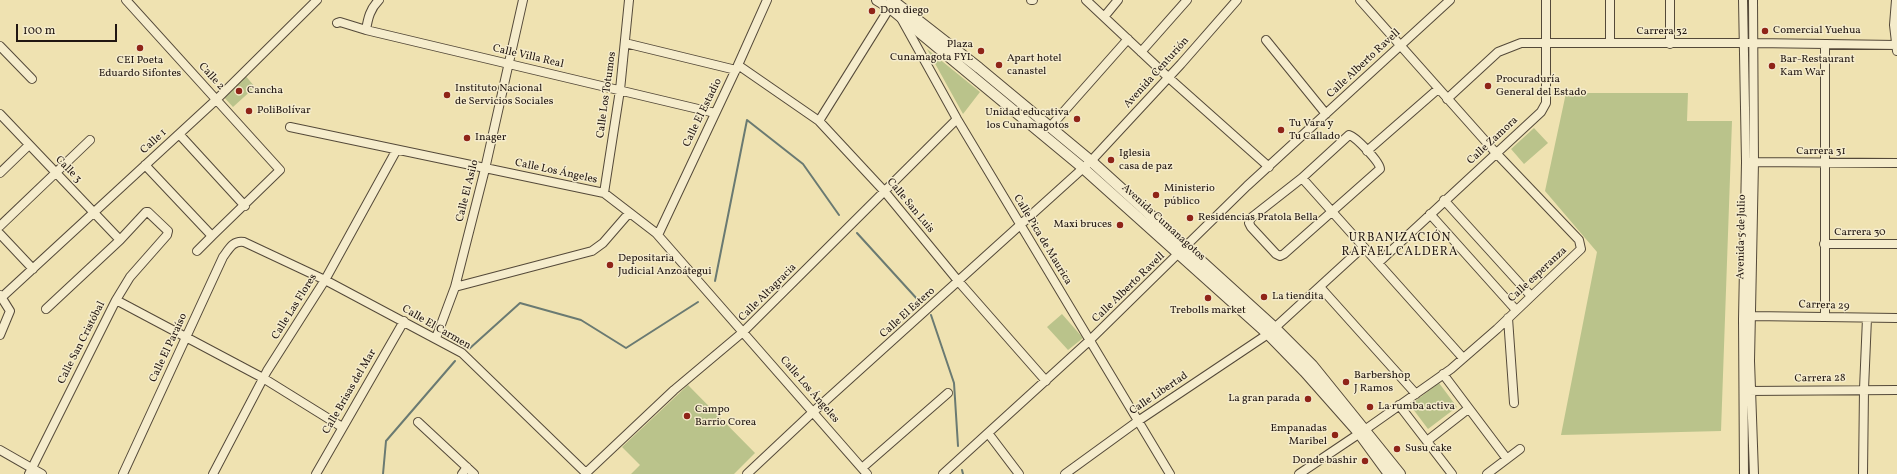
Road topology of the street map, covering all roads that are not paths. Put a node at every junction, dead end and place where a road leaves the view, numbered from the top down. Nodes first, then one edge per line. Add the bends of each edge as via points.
1 (126, 0) edge
2 (317, 0) edge
3 (380, 0) edge
4 (522, 0) edge
5 (629, 0) edge
6 (767, 0) edge
7 (877, 0) edge
8 (1086, 0) edge
9 (1118, 0) edge
10 (1187, 0) edge
11 (1237, 0) edge
12 (1360, 0) edge
13 (1450, 0) edge
14 (1546, 0) edge
15 (1610, 0) edge
16 (1670, 0) edge
17 (1743, 0) edge
18 (1753, 0) edge
19 (1896, 0) edge
20 (893, 2) edge
21 (900, 16) junction
22 (1104, 17) junction
23 (337, 23) dead end
24 (366, 30) junction
25 (1128, 39) junction
26 (1266, 40) dead end
27 (1755, 42) junction
28 (625, 43) junction
29 (1546, 43) junction
30 (1610, 43) junction
31 (1745, 43) junction
32 (1401, 44) junction
33 (1670, 44) junction
34 (1825, 45) junction
35 (1897, 45) edge
36 (0, 46) edge
37 (1897, 51) edge
38 (1141, 52) junction
39 (508, 64) junction
40 (737, 68) junction
41 (1168, 78) junction
42 (32, 79) dead end
43 (1438, 89) junction
44 (620, 90) junction
45 (217, 99) junction
46 (1447, 99) junction
47 (715, 113) junction
48 (1326, 114) junction
49 (0, 115) edge
50 (957, 119) junction
51 (819, 121) junction
52 (1051, 126) junction
53 (290, 127) dead end
54 (179, 134) junction
55 (90, 140) dead end
56 (29, 145) junction
57 (396, 151) junction
58 (1367, 151) junction
59 (1496, 153) junction
60 (1746, 162) junction
61 (1754, 162) junction
62 (1825, 163) junction
63 (1897, 163) edge
64 (1087, 164) junction
65 (145, 165) junction
66 (1269, 167) junction
67 (485, 169) junction
68 (0, 173) edge
69 (57, 173) junction
70 (1302, 178) junction
71 (885, 192) junction
72 (604, 193) junction
73 (1444, 200) junction
74 (245, 206) junction
75 (94, 212) junction
76 (1332, 212) junction
77 (629, 213) junction
78 (1430, 214) junction
79 (1020, 225) junction
80 (0, 226) edge
81 (0, 234) edge
82 (658, 235) junction
83 (212, 236) junction
84 (120, 240) junction
85 (244, 242) joint
86 (1824, 244) junction
87 (1897, 244) edge
88 (1363, 247) junction
89 (197, 251) dead end
90 (1183, 251) junction
91 (1378, 263) junction
92 (33, 269) junction
93 (1748, 276) junction
94 (325, 280) junction
95 (959, 282) junction
96 (1320, 286) junction
97 (455, 287) junction
98 (1, 296) edge
99 (1531, 296) junction
100 (116, 300) junction
101 (46, 309) dead end
102 (1516, 310) junction
103 (1751, 316) junction
104 (1825, 316) junction
105 (1508, 318) junction
106 (1867, 318) junction
107 (1897, 318) edge
108 (404, 321) junction
109 (1271, 331) junction
110 (744, 332) junction
111 (0, 334) edge
112 (186, 337) junction
113 (436, 338) junction
114 (1089, 341) junction
115 (1463, 358) junction
116 (1443, 374) junction
117 (263, 378) junction
118 (1046, 381) junction
119 (1864, 390) junction
120 (1897, 390) edge
121 (1747, 391) junction
122 (948, 393) dead end
123 (1416, 394) junction
124 (1514, 403) dead end
125 (1399, 405) junction
126 (1468, 409) junction
127 (813, 412) junction
128 (1138, 421) junction
129 (418, 422) dead end
130 (342, 427) junction
131 (1362, 431) junction
132 (988, 433) junction
133 (1427, 440) junction
134 (1520, 449) dead end
135 (0, 450) edge
136 (1507, 459) junction
137 (464, 470) edge
138 (30, 471) edge
139 (865, 471) edge
140 (42, 474) edge
141 (123, 474) edge
142 (213, 474) edge
143 (316, 474) edge
144 (474, 474) edge
145 (587, 474) edge
146 (747, 474) edge
147 (943, 474) edge
148 (1019, 474) edge
149 (1065, 474) edge
150 (1170, 474) edge
151 (1299, 474) edge
152 (1389, 474) edge
153 (1400, 474) edge
154 (1452, 474) edge
155 (1487, 474) edge
156 (1744, 474) edge
157 (1754, 474) edge
158 (1864, 474) edge

1 - 45 street, Calle 2
2 - 45 street, Calle 1
3 - 24 street via 374,5 368,17
4 - 39 street, Calle El Asilo
5 - 28 street, Calle Los Totumos
6 - 40 street, Calle El Estadio
7 - 20 street, Avenida Cumanagotos
8 - 22 street
9 - 22 street
10 - 38 street
11 - 41 street, Avenida Centurión
12 - 32 street, Calle esperanza
13 - 32 street, Calle Alberto Ravell
14 - 29 street, Calle Zamora
15 - 30 street
16 - 33 street
17 - 31 street, Avenida 5 de Julio
18 - 27 street, Avenida 5 de Julio
19 - 35 street via 1894,25
20 - 21 street, Avenida Cumanagotos
20 - 51 street
20 - 52 street, Avenida Cumanagotos
21 - 50 street, Calle Pica de Maurica
21 - 64 street, Avenida Cumanagotos
22 - 25 street
23 - 24 street, Calle Villa Real
24 - 39 street, Calle Villa Real
25 - 38 street
25 - 52 street
26 - 48 street
27 - 31 street, Carrera 32
27 - 34 street, Carrera 32
27 - 61 street, Avenida 5 de Julio
28 - 40 street, Calle San Luis
28 - 44 street, Calle Los Totumos
29 - 30 street, Carrera 32
29 - 46 street, Carrera 32 via 1521,43 1498,52
29 - 59 street, Calle Zamora via 1546,104 1541,112
30 - 33 street, Carrera 32
31 - 33 street, Carrera 32
31 - 60 street, Avenida 5 de Julio
32 - 43 street, Calle esperanza
32 - 48 street, Calle Alberto Ravell
34 - 35 street, Carrera 32
34 - 62 street
35 - 37 street
36 - 42 street
38 - 41 street
39 - 44 street, Calle Villa Real
39 - 67 street, Calle El Asilo
40 - 47 street, Calle El Estadio
40 - 51 street, Calle San Luis
41 - 64 street, Avenida Centurión
41 - 66 street
43 - 46 street, Calle esperanza
43 - 58 street
44 - 47 street, Calle Villa Real
44 - 72 street, Calle Los Totumos
45 - 54 street, Calle 1
45 - 74 street, Calle 2 via 280,169 280,172
46 - 59 street, Calle esperanza
47 - 82 street, Calle El Estadio
48 - 66 street, Calle Alberto Ravell
49 - 56 street, Calle 3
50 - 71 street, Calle Altagracia
50 - 79 street, Calle Pica de Maurica
51 - 71 street, Calle San Luis
52 - 64 street, Avenida Cumanagotos
53 - 57 street, Calle Los Ángeles
54 - 65 street, Calle 1
54 - 74 street
55 - 69 street
56 - 68 street
56 - 69 street, Calle 3
57 - 67 street, Calle Los Ángeles
57 - 94 street, Calle Las Flores
58 - 70 street via 1354,136 1349,135
58 - 76 street via 1380,169
59 - 73 street, Calle Zamora
59 - 99 street, Calle esperanza via 1581,244 1581,249
60 - 61 street, Carrera 31
60 - 93 street, Avenida 5 de Julio
61 - 62 street, Carrera 31
61 - 93 street, Avenida 5 de Julio
62 - 63 street, Carrera 31
62 - 86 street
64 - 79 street, Calle El Estero
64 - 90 street, Avenida Cumanagotos
65 - 75 street, Calle 1
65 - 83 street
66 - 90 street, Calle Alberto Ravell
67 - 72 street, Calle Los Ángeles
67 - 97 street, Calle El Asilo
69 - 75 street, Calle 3
69 - 80 street
70 - 76 street
70 - 76 street via 1251,218 1251,228 1280,256
71 - 95 street, Calle San Luis
71 - 110 street, Calle Altagracia
72 - 77 street, Calle Los Ángeles
73 - 78 street, Calle Zamora
73 - 99 street
74 - 83 street
75 - 84 street, Calle 3
75 - 92 street, Calle 1
76 - 88 street
77 - 82 street, Calle Los Ángeles
77 - 97 street via 603,243 592,251
78 - 91 street, Calle Zamora
78 - 102 street
79 - 95 street, Calle El Estero
79 - 114 street, Calle Pica de Maurica
81 - 92 street
82 - 110 street, Calle Los Ángeles
83 - 89 street
84 - 100 street, Calle San Cristóbal via 147,212 168,231 130,277
84 - 101 street
85 - 94 street, Calle El Carmen
85 - 112 street, Calle El Paraíso via 235,243 223,257
86 - 87 street, Carrera 30
86 - 104 street
88 - 91 street
88 - 96 street, Calle Libertad
90 - 109 street, Avenida Cumanagotos
90 - 114 street, Calle Alberto Ravell
91 - 115 street
92 - 98 street, Calle 1
93 - 103 street, Avenida 5 de Julio
93 - 121 street, Avenida 5 de Julio
94 - 108 street, Calle El Carmen
94 - 117 street, Calle Las Flores
95 - 118 street, Calle San Luis
95 - 127 street, Calle El Estero
96 - 109 street, Calle Libertad
96 - 123 street
97 - 113 street, Calle El Asilo
98 - 111 street, Calle 1 via 10,311
99 - 102 street, Calle esperanza
100 - 112 street
100 - 138 street, Calle San Cristóbal
102 - 105 street, Calle esperanza
103 - 104 street, Carrera 29
103 - 121 street, Avenida 5 de Julio
104 - 106 street, Carrera 29
105 - 115 street, Calle esperanza
105 - 124 street
106 - 107 street, Carrera 29
106 - 119 street
108 - 113 street, Calle El Carmen
108 - 130 street, Calle Brisas del Mar
109 - 128 street, Calle Libertad
109 - 131 street, Avenida Cumanagotos via 1305,372
110 - 127 street, Calle Los Ángeles
110 - 145 street, Calle Altagracia via 674,390
112 - 117 street
112 - 141 street, Calle El Paraíso
113 - 145 street, Calle El Carmen via 462,353
114 - 118 street, Calle Alberto Ravell
114 - 128 street, Calle Pica de Maurica
115 - 116 street, Calle esperanza
116 - 123 street, Calle esperanza
116 - 126 street
117 - 130 street
117 - 142 street, Calle Las Flores
118 - 132 street, Calle Alberto Ravell
119 - 120 street, Carrera 28
119 - 121 street, Carrera 28
119 - 158 street
121 - 156 street, Avenida 5 de Julio
121 - 157 street, Avenida 5 de Julio
122 - 139 street
123 - 125 street, Calle esperanza
125 - 131 street, Calle esperanza
125 - 133 street
126 - 133 street
126 - 136 street
127 - 139 street, Calle Los Ángeles
127 - 146 street, Calle El Estero
128 - 149 street, Calle Libertad
128 - 150 street, Calle Pica de Maurica
129 - 137 street
130 - 143 street, Calle Brisas del Mar
131 - 151 street, Calle esperanza
131 - 152 street, Avenida Cumanagotos
131 - 153 street, Avenida Cumanagotos
132 - 147 street, Calle Alberto Ravell
132 - 148 street
133 - 154 street
134 - 136 street
135 - 138 street
136 - 155 street
137 - 144 street
138 - 140 street

